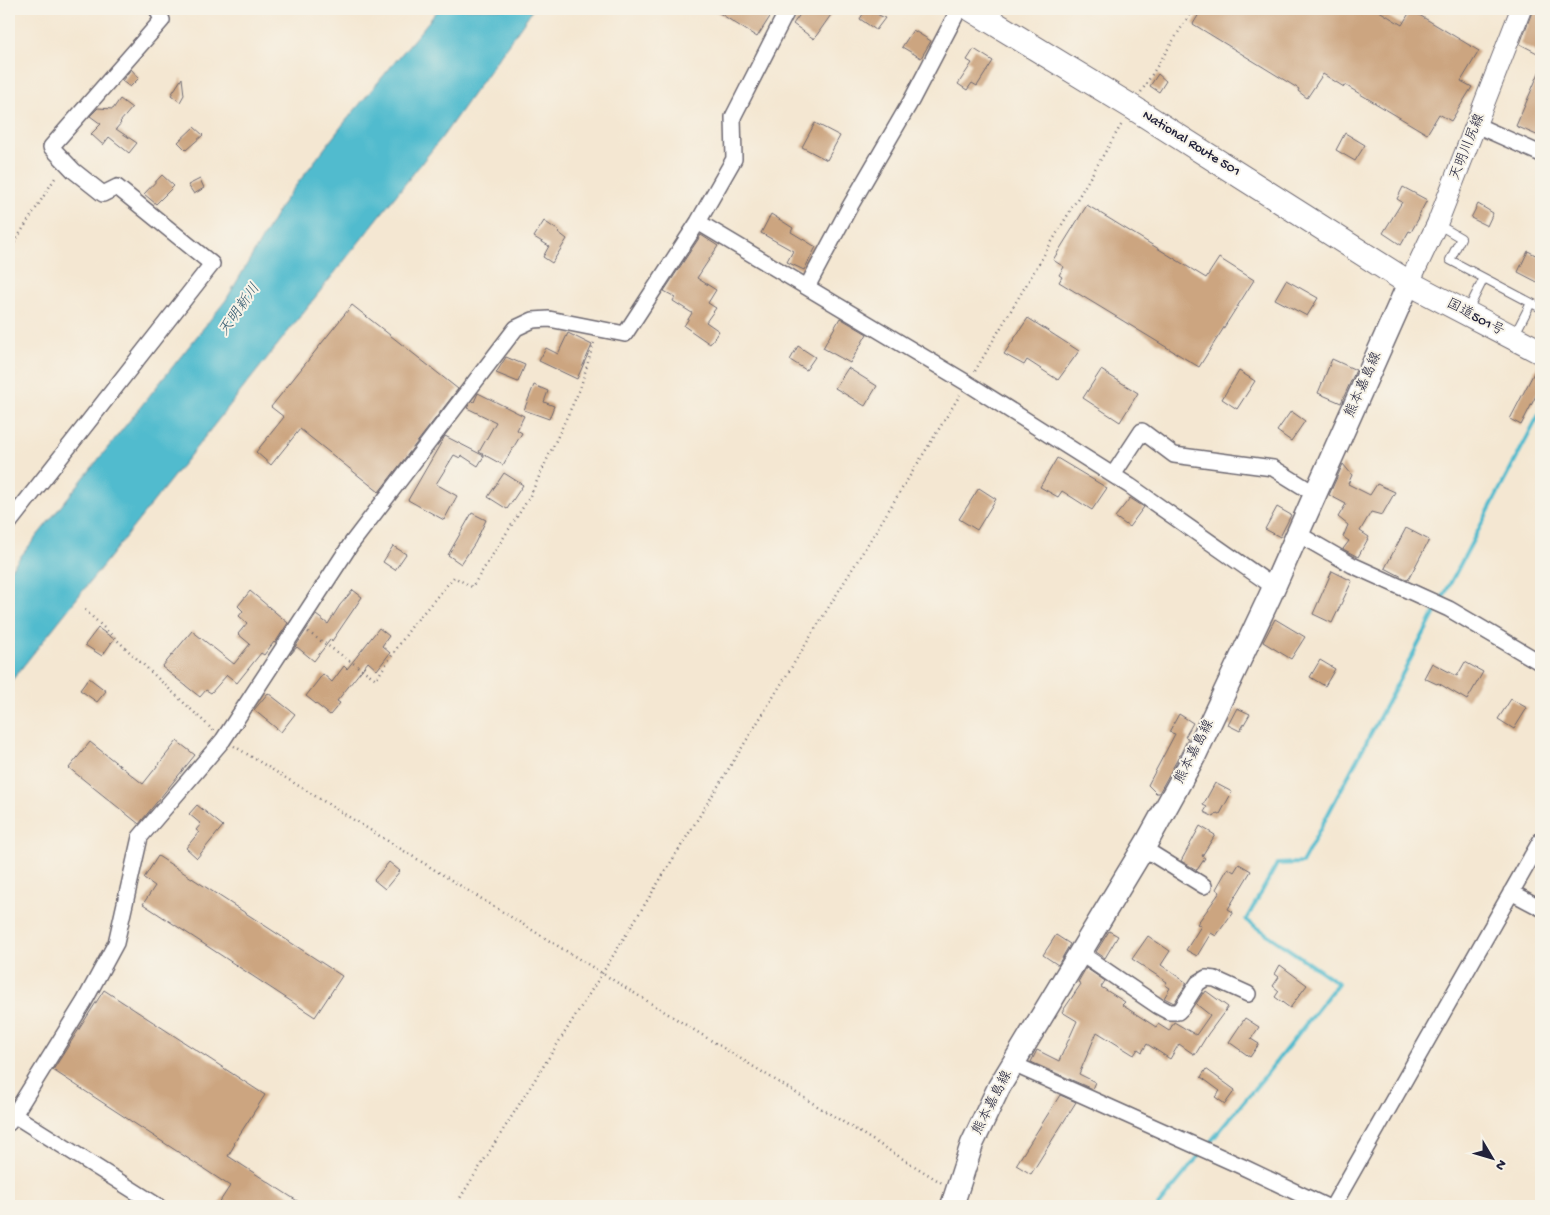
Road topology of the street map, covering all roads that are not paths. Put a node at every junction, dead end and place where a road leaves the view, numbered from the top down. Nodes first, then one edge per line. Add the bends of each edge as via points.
1 (157, 9) edge
2 (788, 9) edge
3 (959, 9) edge
4 (971, 9) edge
5 (1521, 9) edge
6 (1476, 125) junction
7 (1541, 154) edge
8 (698, 222) junction
9 (1437, 224) junction
10 (1484, 278) junction
11 (1409, 283) junction
12 (807, 287) junction
13 (1532, 303) junction
14 (1541, 308) edge
15 (1466, 313) junction
16 (1513, 338) junction
17 (1541, 352) edge
18 (1113, 476) junction
19 (1315, 494) junction
20 (9, 522) edge
21 (1298, 534) junction
22 (1274, 587) junction
23 (1541, 663) edge
24 (1541, 840) edge
25 (1144, 848) junction
26 (1204, 886) dead end
27 (1511, 892) junction
28 (1541, 908) edge
29 (1080, 953) junction
30 (1248, 994) dead end
31 (1013, 1064) junction
32 (10, 1117) edge
33 (954, 1199) edge
34 (158, 1206) edge
35 (1326, 1206) edge
36 (1333, 1206) edge

1 - 20 street via 162,20 51,147 103,194 117,186 212,264
2 - 8 street via 733,117 734,159
3 - 12 street
4 - 11 highway, National Route 501
5 - 6 main road, 天明川尻線
6 - 7 street
6 - 9 main road, 天明川尻線
8 - 12 street
8 - 32 street via 625,334 549,320 533,320 516,328 351,544 223,740 140,837 116,943 84,1002
9 - 10 lane via 1461,238 1450,260
9 - 11 main road, 天明川尻線
10 - 13 lane
10 - 15 lane
11 - 15 highway, 国道501号
11 - 19 main road, 熊本嘉島線
12 - 18 street
13 - 14 lane
13 - 16 lane
15 - 16 highway, 国道501号
16 - 17 highway, 国道501号
18 - 19 street via 1142,431 1174,455 1273,468
18 - 22 street
19 - 21 main road, 熊本嘉島線
21 - 22 main road, 熊本嘉島線
21 - 23 street via 1352,566 1449,609
22 - 25 main road, 熊本嘉島線 via 1195,755
24 - 27 street
25 - 26 street
25 - 29 main road, 熊本嘉島線
27 - 28 street
27 - 36 street
29 - 30 street via 1169,1012 1178,1012 1198,983 1206,978
29 - 31 main road, 熊本嘉島線
31 - 33 main road, 熊本嘉島線 via 972,1144
31 - 35 street
32 - 34 street

